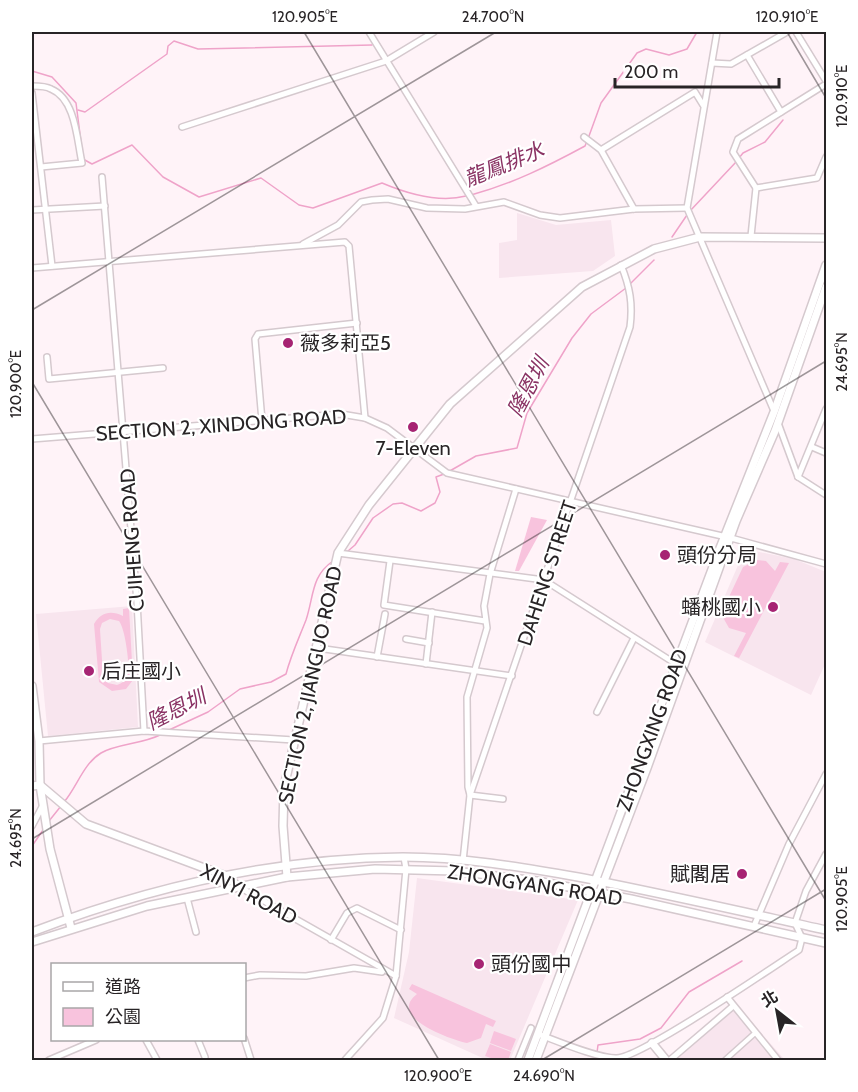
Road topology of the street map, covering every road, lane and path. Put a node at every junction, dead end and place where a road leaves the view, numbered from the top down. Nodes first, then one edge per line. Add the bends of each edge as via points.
1 (369, 32) edge
2 (434, 32) edge
3 (717, 32) edge
4 (787, 32) edge
5 (796, 32) edge
6 (747, 55) junction
7 (387, 61) junction
8 (712, 63) junction
9 (826, 82) edge
10 (32, 86) edge
11 (32, 93) edge
12 (703, 105) junction
13 (781, 112) junction
14 (182, 127) dead end
15 (585, 138) dead end
16 (601, 150) junction
17 (826, 158) edge
18 (41, 167) junction
19 (102, 177) dead end
20 (756, 188) junction
21 (475, 203) junction
22 (105, 206) junction
23 (46, 209) junction
24 (634, 209) junction
25 (32, 210) edge
26 (688, 211) junction
27 (750, 236) junction
28 (700, 237) junction
29 (826, 238) edge
30 (300, 246) junction
31 (110, 261) junction
32 (621, 265) junction
33 (826, 265) edge
34 (52, 266) junction
35 (32, 268) edge
36 (826, 287) edge
37 (357, 323) junction
38 (47, 357) dead end
39 (163, 368) dead end
40 (118, 372) junction
41 (826, 409) edge
42 (774, 412) junction
43 (365, 418) junction
44 (262, 421) junction
45 (778, 423) junction
46 (123, 431) junction
47 (32, 440) edge
48 (414, 446) junction
49 (812, 447) junction
50 (826, 453) edge
51 (798, 477) junction
52 (516, 489) junction
53 (826, 495) edge
54 (570, 502) junction
55 (728, 537) junction
56 (338, 553) junction
57 (390, 561) junction
58 (826, 564) edge
59 (490, 574) junction
60 (544, 580) junction
61 (432, 612) junction
62 (385, 614) dead end
63 (485, 621) junction
64 (634, 638) junction
65 (406, 639) dead end
66 (429, 643) junction
67 (318, 648) junction
68 (377, 657) junction
69 (426, 664) junction
70 (676, 664) junction
71 (473, 671) junction
72 (512, 676) junction
73 (32, 686) edge
74 (597, 712) dead end
75 (144, 731) junction
76 (294, 740) junction
77 (39, 741) junction
78 (826, 774) edge
79 (40, 785) junction
80 (32, 786) edge
81 (470, 795) junction
82 (503, 798) dead end
83 (44, 804) junction
84 (625, 814) junction
85 (32, 826) edge
86 (826, 854) edge
87 (404, 857) junction
88 (463, 861) junction
89 (286, 866) junction
90 (406, 869) junction
91 (223, 875) junction
92 (287, 877) junction
93 (595, 880) junction
94 (605, 882) junction
95 (241, 888) junction
96 (595, 893) junction
97 (187, 898) junction
98 (757, 915) junction
99 (68, 918) junction
100 (795, 923) junction
101 (754, 926) junction
102 (71, 928) junction
103 (401, 930) junction
104 (826, 930) edge
105 (32, 932) edge
106 (196, 932) dead end
107 (802, 938) junction
108 (332, 940) junction
109 (32, 942) edge
110 (826, 943) edge
111 (388, 973) junction
112 (396, 976) junction
113 (246, 978) edge
114 (726, 997) junction
115 (732, 1006) junction
116 (531, 1028) dead end
117 (754, 1034) junction
118 (542, 1035) junction
119 (94, 1041) edge
120 (147, 1041) edge
121 (198, 1041) edge
122 (245, 1041) edge
123 (652, 1043) junction
124 (205, 1057) dead end
125 (49, 1060) edge
126 (157, 1060) edge
127 (251, 1060) edge
128 (345, 1060) edge
129 (518, 1060) edge
130 (528, 1060) edge
131 (536, 1060) edge
132 (668, 1060) edge
133 (725, 1060) edge
134 (778, 1060) edge

1 - 7 street
2 - 7 street
3 - 8 street
4 - 6 street
5 - 9 street
6 - 8 street via 731,64
6 - 13 street
7 - 14 street
7 - 21 street
8 - 12 street
9 - 13 street
10 - 18 street via 50,88 60,95 75,125 81,163
11 - 18 street
12 - 16 street via 695,92
12 - 26 street
13 - 20 street via 738,139 736,157
15 - 16 street
16 - 24 street
17 - 20 street via 817,178
18 - 23 street
19 - 22 street, CUIHENG ROAD
20 - 27 street
21 - 24 street via 504,202 560,218
21 - 30 street via 465,209 427,208 388,199 361,202 338,225
22 - 23 street
22 - 31 street, CUIHENG ROAD
23 - 25 street
23 - 34 street
24 - 26 street
26 - 28 street
27 - 28 street, SECTION 2, JIANGUO ROAD
27 - 29 street, SECTION 2, JIANGUO ROAD
28 - 32 street, SECTION 2, JIANGUO ROAD via 654,249
28 - 42 street
30 - 31 street
30 - 37 street via 345,242 349,246
31 - 34 street
31 - 40 street, CUIHENG ROAD
32 - 48 street, SECTION 2, JIANGUO ROAD via 582,287 513,346 450,404
32 - 54 street, DAHENG STREET via 629,285 630,327
33 - 42 street, ZHONGXING ROAD
34 - 35 street
36 - 45 street, ZHONGXING ROAD
37 - 43 street
37 - 44 street via 258,334 255,339
38 - 40 street via 49,379
39 - 40 street
40 - 46 street, CUIHENG ROAD
41 - 49 street
42 - 45 street
42 - 55 street, ZHONGXING ROAD
43 - 44 street, SECTION 2, XINDONG ROAD via 341,414
43 - 48 street, SECTION 2, XINDONG ROAD
44 - 46 street, SECTION 2, XINDONG ROAD
45 - 51 street
45 - 55 street, ZHONGXING ROAD
46 - 47 street, SECTION 2, XINDONG ROAD
46 - 75 street, CUIHENG ROAD
48 - 52 street, SECTION 2, XINDONG ROAD via 446,473
48 - 56 street, SECTION 2, JIANGUO ROAD
49 - 50 street
49 - 51 street
51 - 53 street
52 - 54 street, SECTION 2, XINDONG ROAD
52 - 59 street
54 - 55 street, SECTION 2, XINDONG ROAD
54 - 60 street, DAHENG STREET
55 - 58 street, SECTION 2, XINDONG ROAD
55 - 70 street, ZHONGXING ROAD
55 - 84 street, ZHONGXING ROAD
56 - 57 street
56 - 67 street, SECTION 2, JIANGUO ROAD
57 - 59 street
57 - 61 street via 384,605
59 - 60 street
59 - 63 street
60 - 64 street
60 - 72 street, DAHENG STREET
61 - 63 street
61 - 66 street
62 - 68 street
63 - 71 street via 487,628
64 - 70 street
64 - 74 street
65 - 66 street
66 - 69 street
67 - 68 street
67 - 76 street, SECTION 2, JIANGUO ROAD
68 - 69 street
69 - 71 street
70 - 84 street, ZHONGXING ROAD
71 - 72 street
71 - 81 street via 467,697
72 - 81 street, DAHENG STREET
73 - 77 street
75 - 76 street
75 - 77 street
76 - 89 street, SECTION 2, JIANGUO ROAD via 284,787
77 - 79 street
78 - 98 street
79 - 80 street
79 - 83 street
79 - 91 street, XINYI ROAD via 86,824
81 - 82 street
81 - 88 street, DAHENG STREET
83 - 85 street
83 - 99 street
84 - 93 street, ZHONGXING ROAD
84 - 94 street, ZHONGXING ROAD
86 - 100 street via 806,891
87 - 88 street, ZHONGYANG ROAD
87 - 89 street, ZHONGYANG ROAD
87 - 90 street
88 - 93 street, ZHONGYANG ROAD
89 - 91 street, ZHONGYANG ROAD
89 - 92 street, SECTION 2, JIANGUO ROAD
90 - 92 street, ZHONGYANG ROAD via 345,870
90 - 96 street, ZHONGYANG ROAD via 455,870
90 - 103 street
91 - 95 street, XINYI ROAD
91 - 99 street, ZHONGYANG ROAD
92 - 95 street, ZHONGYANG ROAD
93 - 94 street, ZHONGYANG ROAD
93 - 96 street, ZHONGXING ROAD
94 - 96 street, ZHONGXING ROAD
94 - 98 street, ZHONGYANG ROAD
95 - 97 street, ZHONGYANG ROAD
95 - 108 street, XINYI ROAD
96 - 101 street, ZHONGYANG ROAD
96 - 118 street, ZHONGXING ROAD
97 - 102 street, ZHONGYANG ROAD
97 - 106 street
98 - 100 street, ZHONGYANG ROAD
98 - 101 street
99 - 102 street
99 - 105 street, ZHONGYANG ROAD
100 - 104 street, ZHONGYANG ROAD
100 - 107 street
101 - 107 street, ZHONGYANG ROAD
102 - 109 street, ZHONGYANG ROAD
103 - 108 street via 357,908 347,913
103 - 112 street
107 - 110 street, ZHONGYANG ROAD
107 - 114 street via 799,950
108 - 111 street, XINYI ROAD
111 - 112 street, XINYI ROAD
111 - 113 street via 354,968 306,976
112 - 128 street via 383,1018
114 - 115 street
114 - 123 street
115 - 117 street
115 - 132 street
116 - 129 street
117 - 133 street
117 - 134 street
118 - 123 street via 620,1058
118 - 130 street, ZHONGXING ROAD
118 - 131 street, ZHONGXING ROAD
119 - 125 street
120 - 126 street
121 - 124 street
122 - 127 street
123 - 132 street

